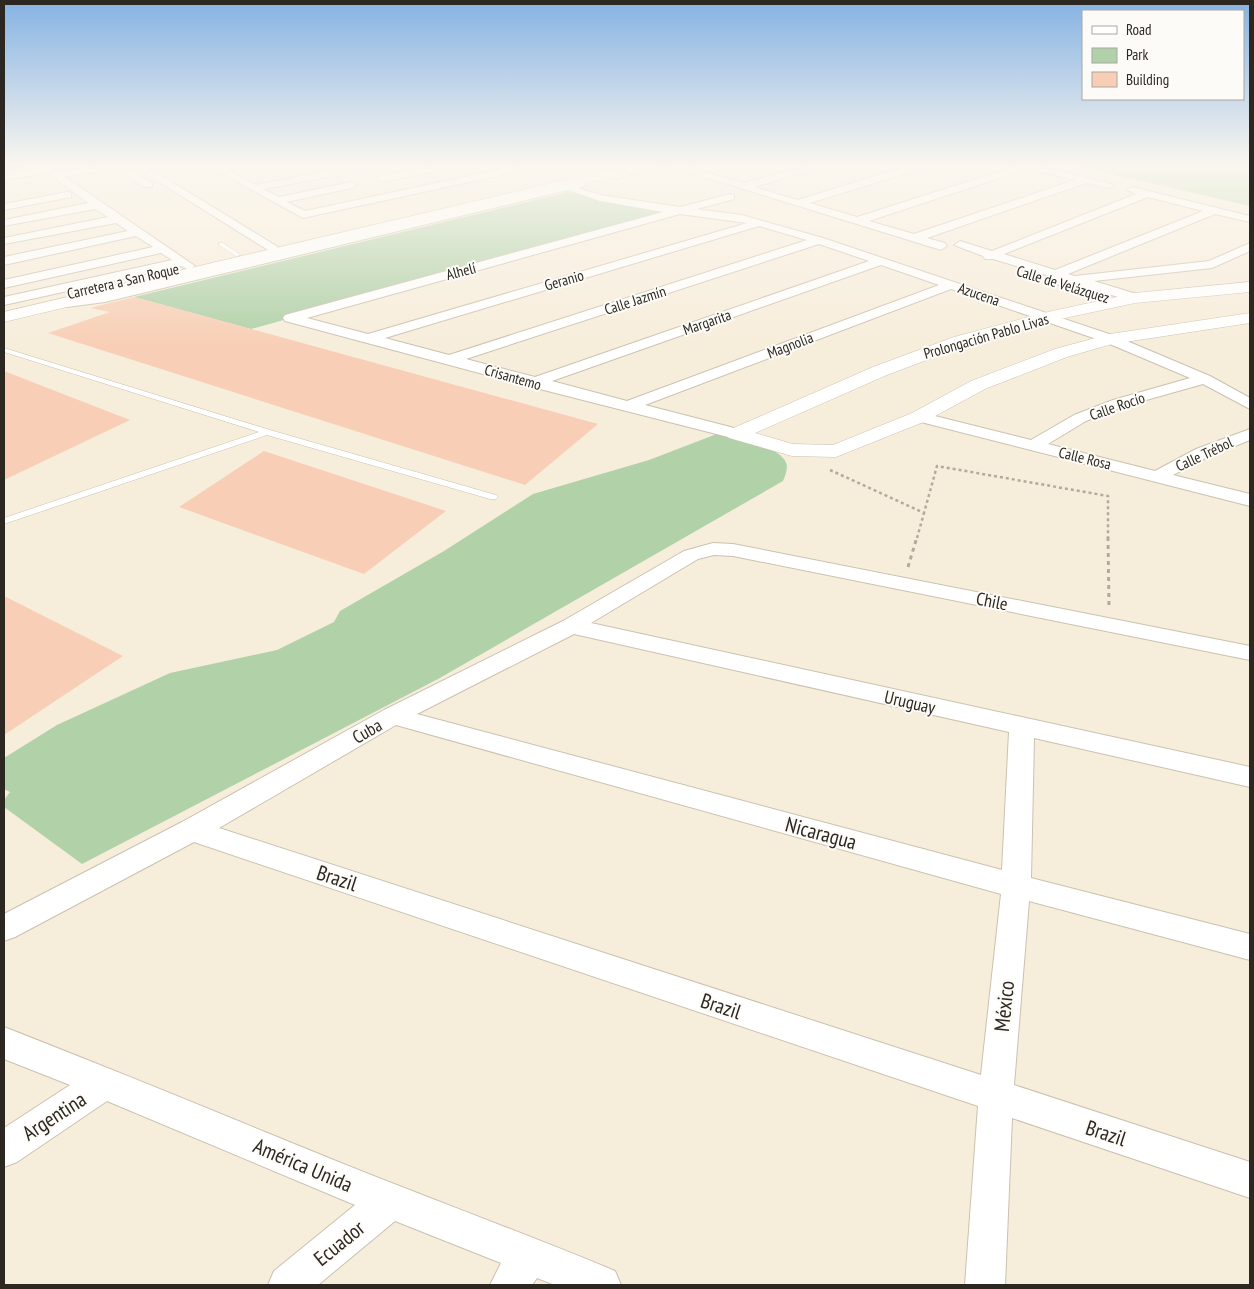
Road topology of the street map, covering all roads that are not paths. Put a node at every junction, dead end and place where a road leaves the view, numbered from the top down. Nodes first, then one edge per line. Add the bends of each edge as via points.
1 (85, 225) edge
2 (126, 225) edge
3 (234, 225) edge
4 (350, 225) edge
5 (386, 225) edge
6 (394, 225) edge
7 (403, 225) edge
8 (633, 225) edge
9 (753, 225) edge
10 (767, 225) edge
11 (882, 225) edge
12 (954, 225) edge
13 (1067, 225) edge
14 (1178, 225) edge
15 (237, 227) junction
16 (217, 228) dead end
17 (382, 228) junction
18 (137, 232) junction
19 (920, 237) junction
20 (819, 240) junction
21 (4, 241) edge
22 (221, 244) dead end
23 (272, 247) junction
24 (1250, 248) edge
25 (162, 249) junction
26 (238, 255) junction
27 (987, 257) junction
28 (4, 261) edge
29 (881, 262) junction
30 (186, 264) junction
31 (149, 275) junction
32 (1051, 278) junction
33 (1074, 279) junction
34 (4, 284) edge
35 (951, 285) junction
36 (1245, 287) edge
37 (4, 301) edge
38 (1119, 302) junction
39 (1141, 302) junction
40 (64, 303) junction
41 (4, 309) edge
42 (4, 317) edge
43 (1048, 317) junction
44 (290, 318) joint
45 (1250, 318) edge
46 (1200, 324) junction
47 (369, 338) junction
48 (1110, 338) junction
49 (4, 350) edge
50 (451, 359) junction
51 (1205, 379) junction
52 (534, 383) junction
53 (1250, 404) edge
54 (628, 406) junction
55 (919, 417) junction
56 (267, 432) junction
57 (736, 434) junction
58 (1250, 434) edge
59 (1034, 446) junction
60 (1158, 476) junction
61 (493, 497) dead end
62 (1250, 500) edge
63 (4, 521) edge
64 (733, 550) joint
65 (571, 626) junction
66 (1250, 653) edge
67 (393, 716) junction
68 (1022, 727) junction
69 (1250, 777) edge
70 (192, 830) junction
71 (1016, 886) junction
72 (4, 928) edge
73 (1250, 947) edge
74 (4, 1043) edge
75 (105, 1082) junction
76 (996, 1097) junction
77 (4, 1149) edge
78 (1250, 1180) edge
79 (390, 1201) junction
80 (520, 1269) edge
81 (288, 1285) edge
82 (602, 1285) edge
83 (985, 1285) edge

1 - 21 street
2 - 18 street
3 - 15 street
4 - 23 main road, Carretera a San Roque
5 - 17 main road
6 - 17 main road, Carretera a San Roque
7 - 40 street via 114,296
8 - 44 street, Alhelí
9 - 47 street, Geranio
10 - 20 street, Azucena
11 - 19 street, Calle de Velázquez
12 - 19 street
13 - 27 street
14 - 32 street
15 - 16 street
15 - 23 street
17 - 40 main road, Carretera a San Roque
18 - 25 street
18 - 28 street
19 - 27 street, Calle de Velázquez
20 - 29 street, Azucena
20 - 50 street, Calle Jazmín
22 - 26 lane
23 - 26 main road, Carretera a San Roque
24 - 33 street via 1212,264
25 - 30 street
25 - 34 street
26 - 30 main road, Carretera a San Roque
27 - 32 street, Calle de Velázquez
29 - 35 street, Azucena
29 - 52 street, Margarita
30 - 31 main road, Carretera a San Roque
30 - 37 street
31 - 40 main road
31 - 41 main road, Carretera a San Roque
32 - 33 street, Calle de Velázquez
32 - 38 street, Calle de Velázquez
33 - 39 street, Calle de Velázquez
35 - 43 street, Azucena
35 - 54 street, Magnolia
36 - 39 main road
38 - 39 main road
38 - 43 main road, Prolongación Pablo Livas
39 - 46 main road
40 - 42 main road, Carretera a San Roque
43 - 48 street, Azucena
43 - 57 main road, Prolongación Pablo Livas via 934,349
44 - 47 street, Crisantemo
45 - 46 main road
46 - 48 main road
47 - 50 street, Crisantemo
48 - 51 street, Azucena
48 - 55 main road via 1014,370 978,385
49 - 56 lane
50 - 52 street, Crisantemo
51 - 53 street, Azucena
51 - 59 street, Calle Rocío via 1119,403 1080,418
52 - 54 street, Crisantemo
54 - 57 street, Crisantemo
55 - 57 main road via 846,449 828,452 800,451
55 - 59 street, Calle Rosa
56 - 61 lane
56 - 63 lane
58 - 60 street, Calle Trébol via 1202,452
59 - 60 street, Calle Rosa
60 - 62 street, Calle Rosa
64 - 65 street, Cuba via 713,549 691,555
64 - 66 street, Chile
65 - 67 street, Cuba
65 - 68 street, Uruguay
67 - 70 street, Cuba
67 - 71 street, Nicaragua
68 - 69 street, Uruguay
68 - 71 street, México
70 - 72 street, Cuba
70 - 76 street, Brazil
71 - 73 street, Nicaragua
71 - 76 street, México
74 - 75 street, América Unida
75 - 77 street, Argentina
75 - 79 street, América Unida
76 - 78 street, Brazil
76 - 83 street, México
79 - 80 street, América Unida
79 - 81 street, Ecuador
80 - 82 street, América Unida

